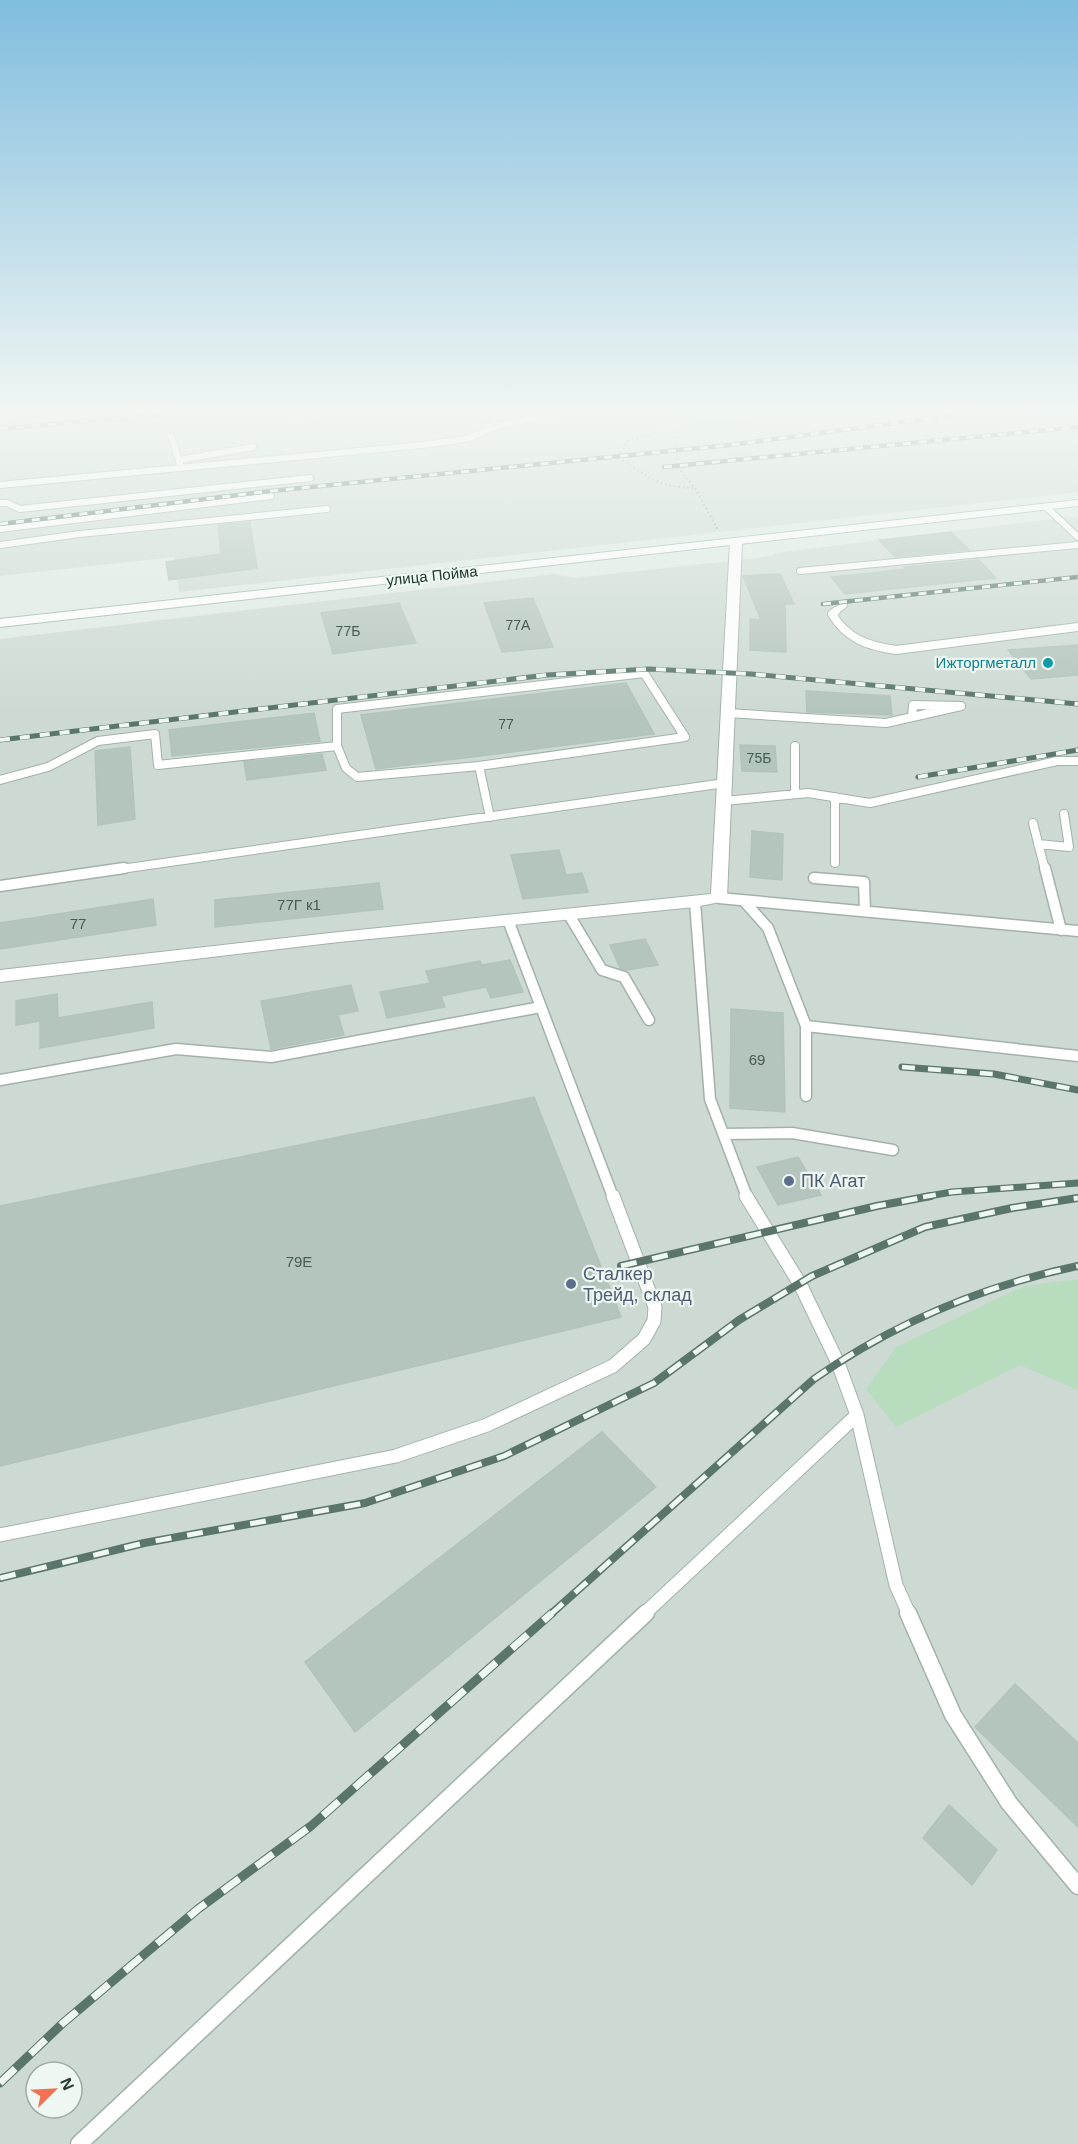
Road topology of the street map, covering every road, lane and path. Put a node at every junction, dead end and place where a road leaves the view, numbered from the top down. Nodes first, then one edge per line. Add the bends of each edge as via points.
1 (156, 510) edge
2 (317, 510) edge
3 (707, 510) edge
4 (1019, 510) edge
5 (1049, 510) edge
6 (0, 529) edge
7 (1078, 537) edge
8 (736, 542) junction
9 (0, 545) edge
10 (1078, 545) edge
11 (703, 546) junction
12 (800, 571) dead end
13 (844, 605) dead end
14 (0, 623) edge
15 (1078, 627) edge
16 (728, 713) junction
17 (912, 717) junction
18 (337, 746) junction
19 (795, 746) dead end
20 (1078, 761) edge
21 (479, 766) junction
22 (0, 780) edge
23 (725, 783) junction
24 (795, 794) junction
25 (835, 797) junction
26 (724, 801) junction
27 (1064, 814) dead end
28 (490, 817) junction
29 (1033, 823) dead end
30 (1038, 844) junction
31 (835, 863) dead end
32 (814, 878) dead end
33 (0, 886) edge
34 (719, 898) junction
35 (743, 900) junction
36 (695, 902) junction
37 (865, 911) junction
38 (569, 915) junction
39 (508, 921) junction
40 (1061, 930) junction
41 (1078, 931) edge
42 (0, 976) edge
43 (541, 1007) junction
44 (649, 1020) dead end
45 (806, 1026) junction
46 (1078, 1056) edge
47 (0, 1080) edge
48 (806, 1096) dead end
49 (723, 1134) junction
50 (893, 1150) dead end
51 (857, 1415) junction
52 (0, 1535) edge
53 (1078, 1886) edge
54 (79, 2144) edge

1 - 6 lane
2 - 9 lane
3 - 11 path via 717,528 697,530
4 - 8 main road, улица Пойма
5 - 7 lane
8 - 11 main road, улица Пойма
8 - 16 main road
10 - 12 lane
11 - 14 main road, улица Пойма
13 - 15 lane via 832,614 839,628 866,645 896,650
16 - 17 lane via 886,723
16 - 23 main road
17 - 17 lane via 932,713 961,706 913,705
18 - 21 lane via 346,768 357,777
18 - 21 lane via 337,709 644,673 685,737
18 - 22 lane via 158,765 155,734 98,741 48,767
19 - 24 lane
20 - 25 lane via 1057,761 870,803
21 - 28 lane
23 - 26 main road
23 - 28 lane
24 - 25 lane
24 - 26 lane
25 - 31 lane
26 - 34 main road
27 - 30 lane via 1069,847
28 - 33 lane
29 - 30 lane
30 - 40 lane
32 - 37 lane via 864,882
34 - 35 lane
34 - 36 main road
35 - 37 lane
35 - 45 lane via 768,928
36 - 38 main road
36 - 49 lane via 710,1099
37 - 40 lane
38 - 39 main road
38 - 44 lane via 602,970 624,977
39 - 42 main road
39 - 43 lane
40 - 41 lane
43 - 47 lane via 271,1057 176,1049
43 - 52 lane via 655,1307 654,1321 644,1339 613,1366 548,1398 487,1425 396,1456
45 - 46 lane
45 - 48 lane
49 - 50 lane via 792,1133
49 - 51 lane via 747,1198 800,1284 838,1363
51 - 53 lane via 896,1584 953,1715 1009,1803
51 - 54 lane

